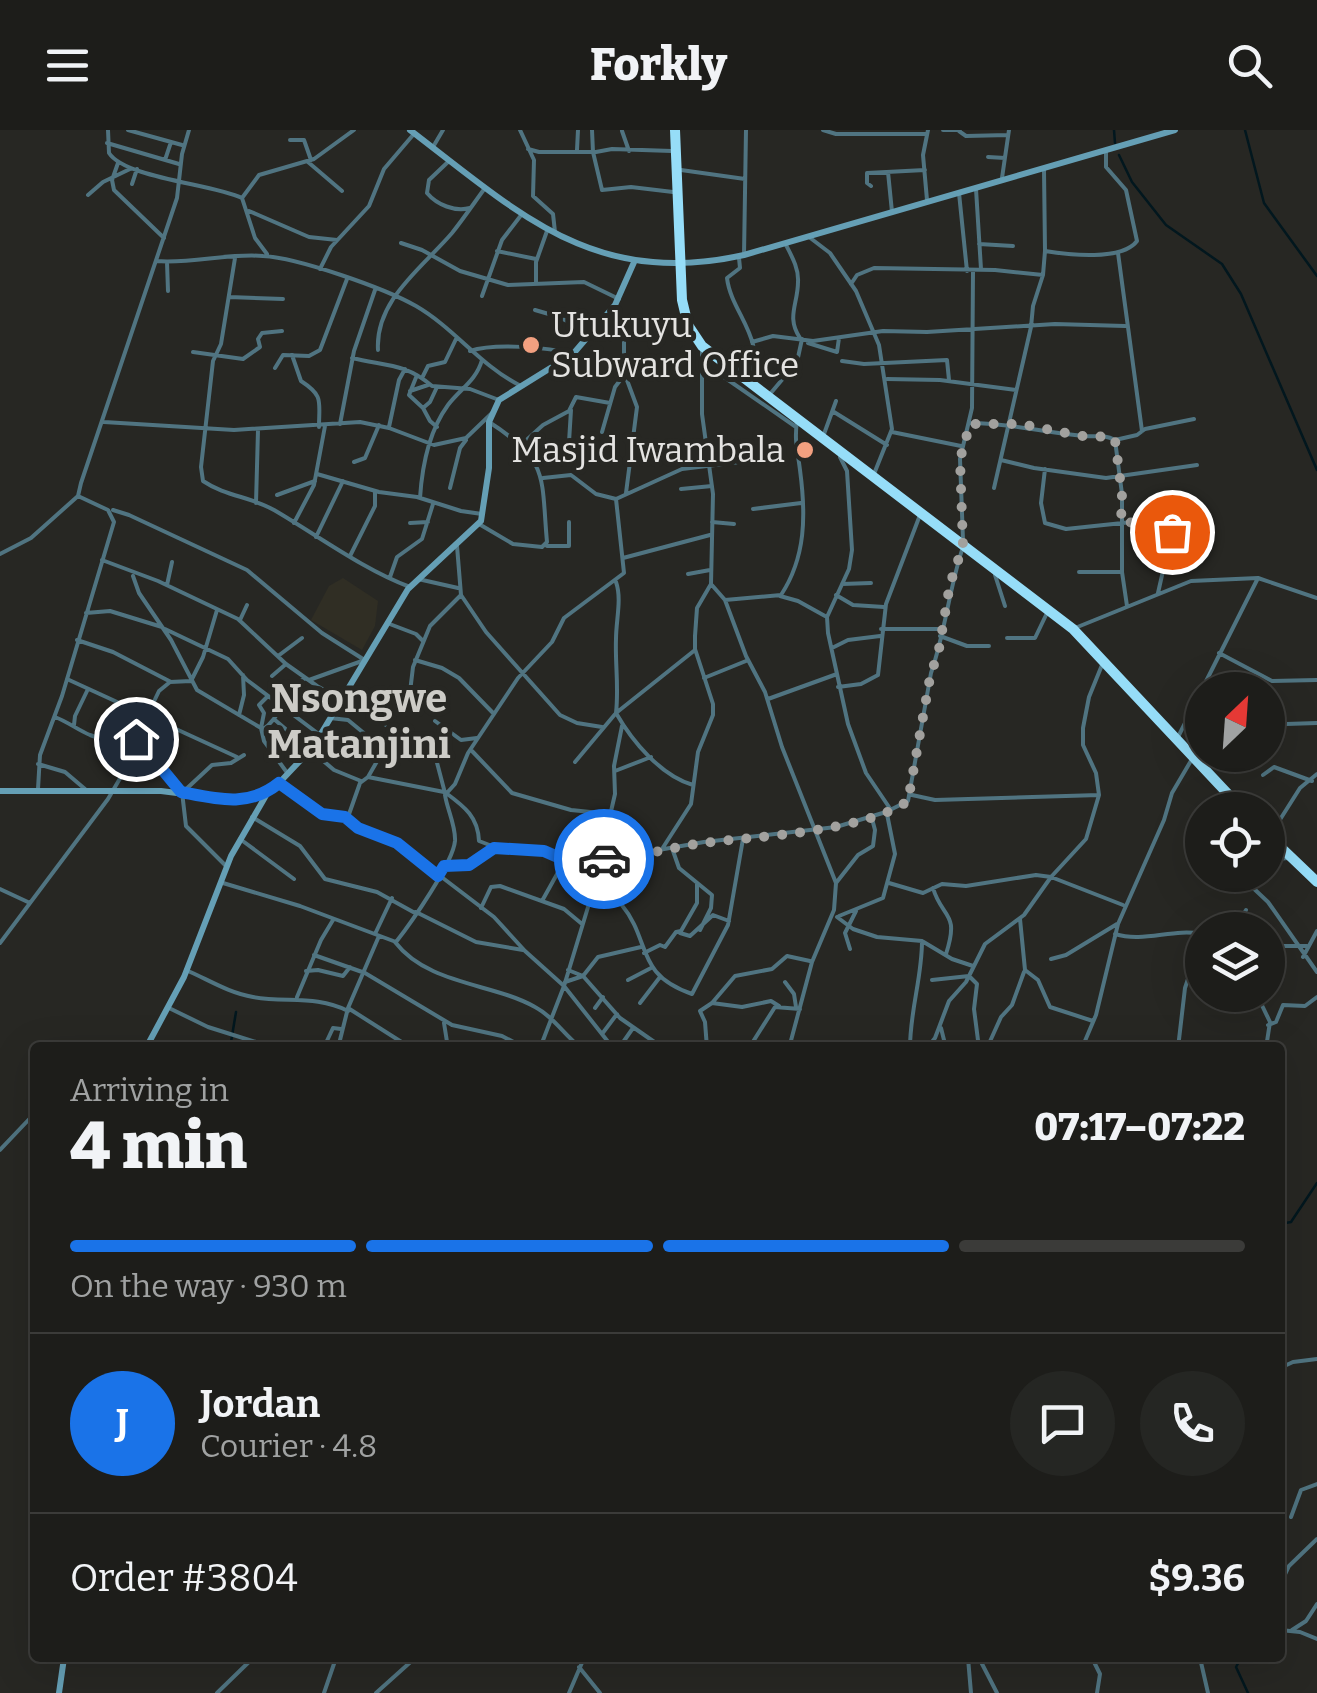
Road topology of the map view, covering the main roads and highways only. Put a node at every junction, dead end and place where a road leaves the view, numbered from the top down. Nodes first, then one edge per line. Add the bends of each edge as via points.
1 (675, 130) edge
2 (1226, 792) edge
3 (1285, 854) edge
4 (1317, 882) edge

1 - 2 highway via 684,316 702,346 1073,629
3 - 4 highway

